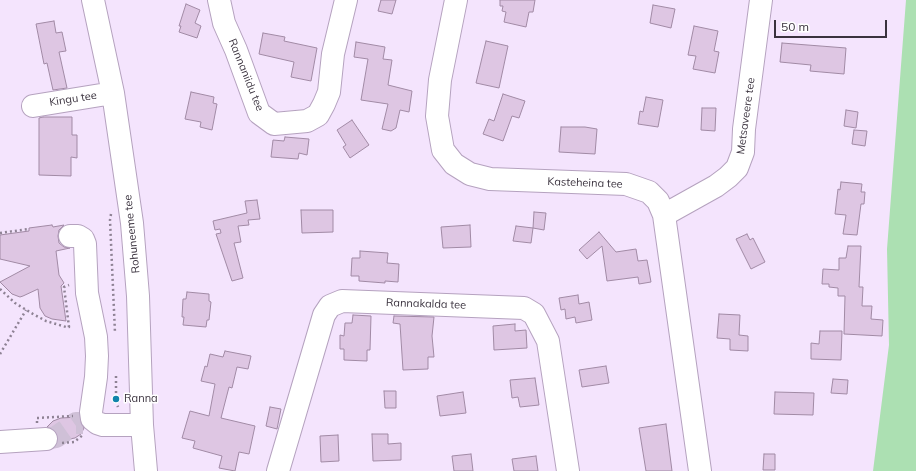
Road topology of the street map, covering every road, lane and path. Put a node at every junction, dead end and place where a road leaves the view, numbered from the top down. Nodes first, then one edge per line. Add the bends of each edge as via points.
1 (93, 0) edge
2 (219, 0) edge
3 (346, 0) edge
4 (456, 0) edge
5 (761, 0) edge
6 (113, 93) junction
7 (33, 106) dead end
8 (113, 207) dead end
9 (664, 215) junction
10 (29, 229) dead end
11 (0, 233) edge
12 (70, 236) dead end
13 (87, 276) junction
14 (0, 289) edge
15 (26, 310) junction
16 (115, 336) dead end
17 (0, 354) edge
18 (116, 375) dead end
19 (133, 425) junction
20 (46, 439) tunnel mouth
21 (0, 442) edge
22 (146, 471) edge
23 (278, 471) edge
24 (568, 471) edge
25 (700, 471) edge

1 - 6 street, Rohuneeme tee
2 - 3 street, Rannaniidu tee via 224,23 259,113 274,124 307,121 318,115 321,110 329,92 333,54
4 - 9 street, Kasteheina tee via 440,80 437,116 443,150 454,164 470,174 490,179 626,184 649,192 658,201
5 - 9 street, Metsaveere tee via 743,152 737,168 716,186
6 - 7 street, Kingu tee
6 - 19 street, Rohuneeme tee via 132,223 138,296
8 - 16 path via 110,220
9 - 25 street, Kasteheina tee
10 - 11 path
12 - 13 street via 78,236 85,244
13 - 15 path via 64,287 69,327 46,321
13 - 19 street via 87,293 96,336 97,356 90,423
14 - 15 path
15 - 17 path
18 - 19 path via 116,401
19 - 22 street, Rohuneeme tee
20 - 21 street
23 - 24 street, Rannakalda tee via 324,315 330,306 342,301 524,308 534,314 548,341

